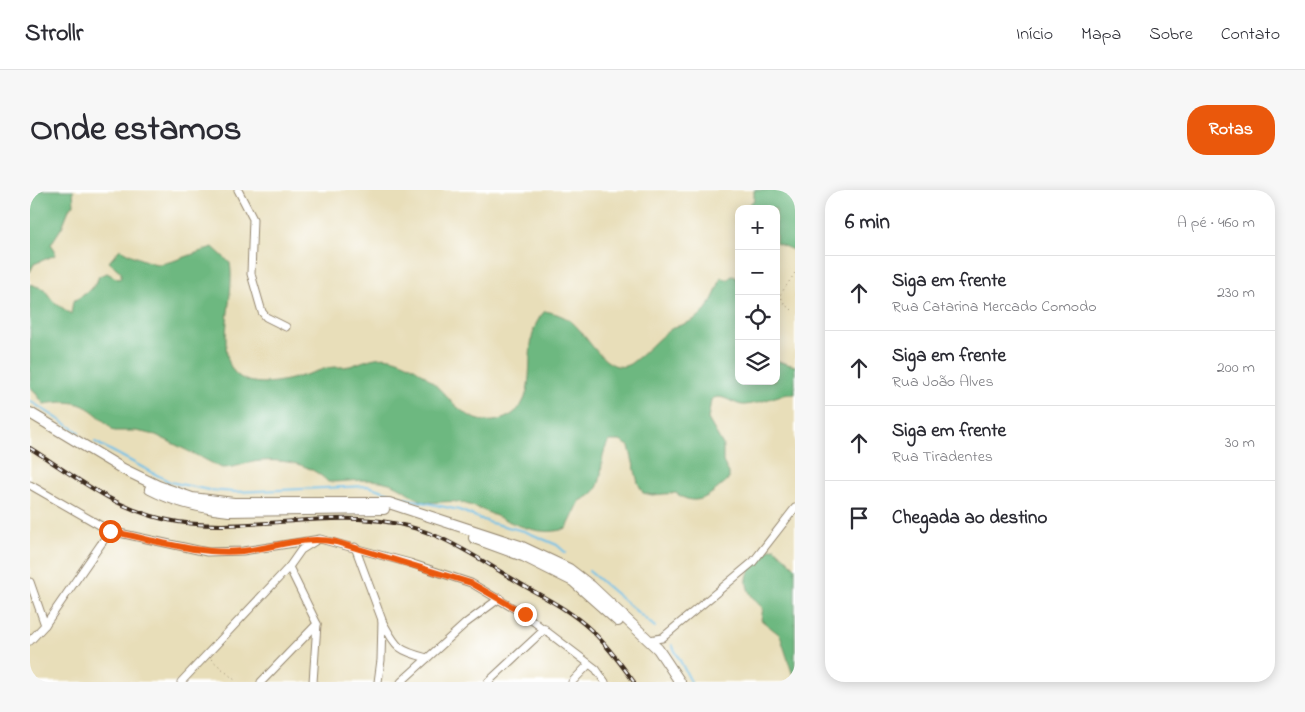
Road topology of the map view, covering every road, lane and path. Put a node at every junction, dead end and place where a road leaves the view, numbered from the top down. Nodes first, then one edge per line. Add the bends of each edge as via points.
1 (238, 190) edge
2 (795, 273) edge
3 (795, 312) edge
4 (286, 326) dead end
5 (30, 413) edge
6 (30, 420) edge
7 (30, 485) edge
8 (795, 508) edge
9 (110, 531) junction
10 (320, 539) junction
11 (355, 547) junction
12 (290, 567) junction
13 (30, 582) edge
14 (500, 598) junction
15 (382, 620) junction
16 (316, 624) junction
17 (45, 625) junction
18 (544, 629) junction
19 (662, 638) junction
20 (649, 640) junction
21 (30, 641) edge
22 (660, 653) junction
23 (206, 655) junction
24 (427, 658) junction
25 (589, 664) junction
26 (181, 682) edge
27 (237, 682) edge
28 (261, 682) edge
29 (313, 682) edge
30 (378, 682) edge
31 (401, 682) edge
32 (488, 682) edge
33 (572, 682) edge
34 (605, 682) edge
35 (673, 682) edge
36 (680, 682) edge

1 - 4 street via 253,219 251,274 262,312
2 - 3 path via 780,294 785,305
5 - 20 highway via 123,468 158,486 192,498 234,503 389,503 520,546 569,569
6 - 35 highway via 123,476 168,498 204,508 247,512 388,509 433,522 523,556 574,581 644,645
7 - 9 street
8 - 19 street via 753,562
9 - 10 street via 207,552 243,551
9 - 17 street
10 - 11 street
10 - 12 street via 301,550
11 - 14 street via 471,583
11 - 15 street
12 - 16 street
12 - 23 street
13 - 17 street
14 - 18 street
14 - 24 street
15 - 24 street via 397,647 403,652
15 - 30 street
16 - 28 street
16 - 29 street
17 - 21 street
18 - 25 street
18 - 32 street
19 - 20 street
19 - 22 street
20 - 22 highway
22 - 36 highway
23 - 26 street
23 - 27 path
24 - 31 street
25 - 33 street
25 - 34 street

